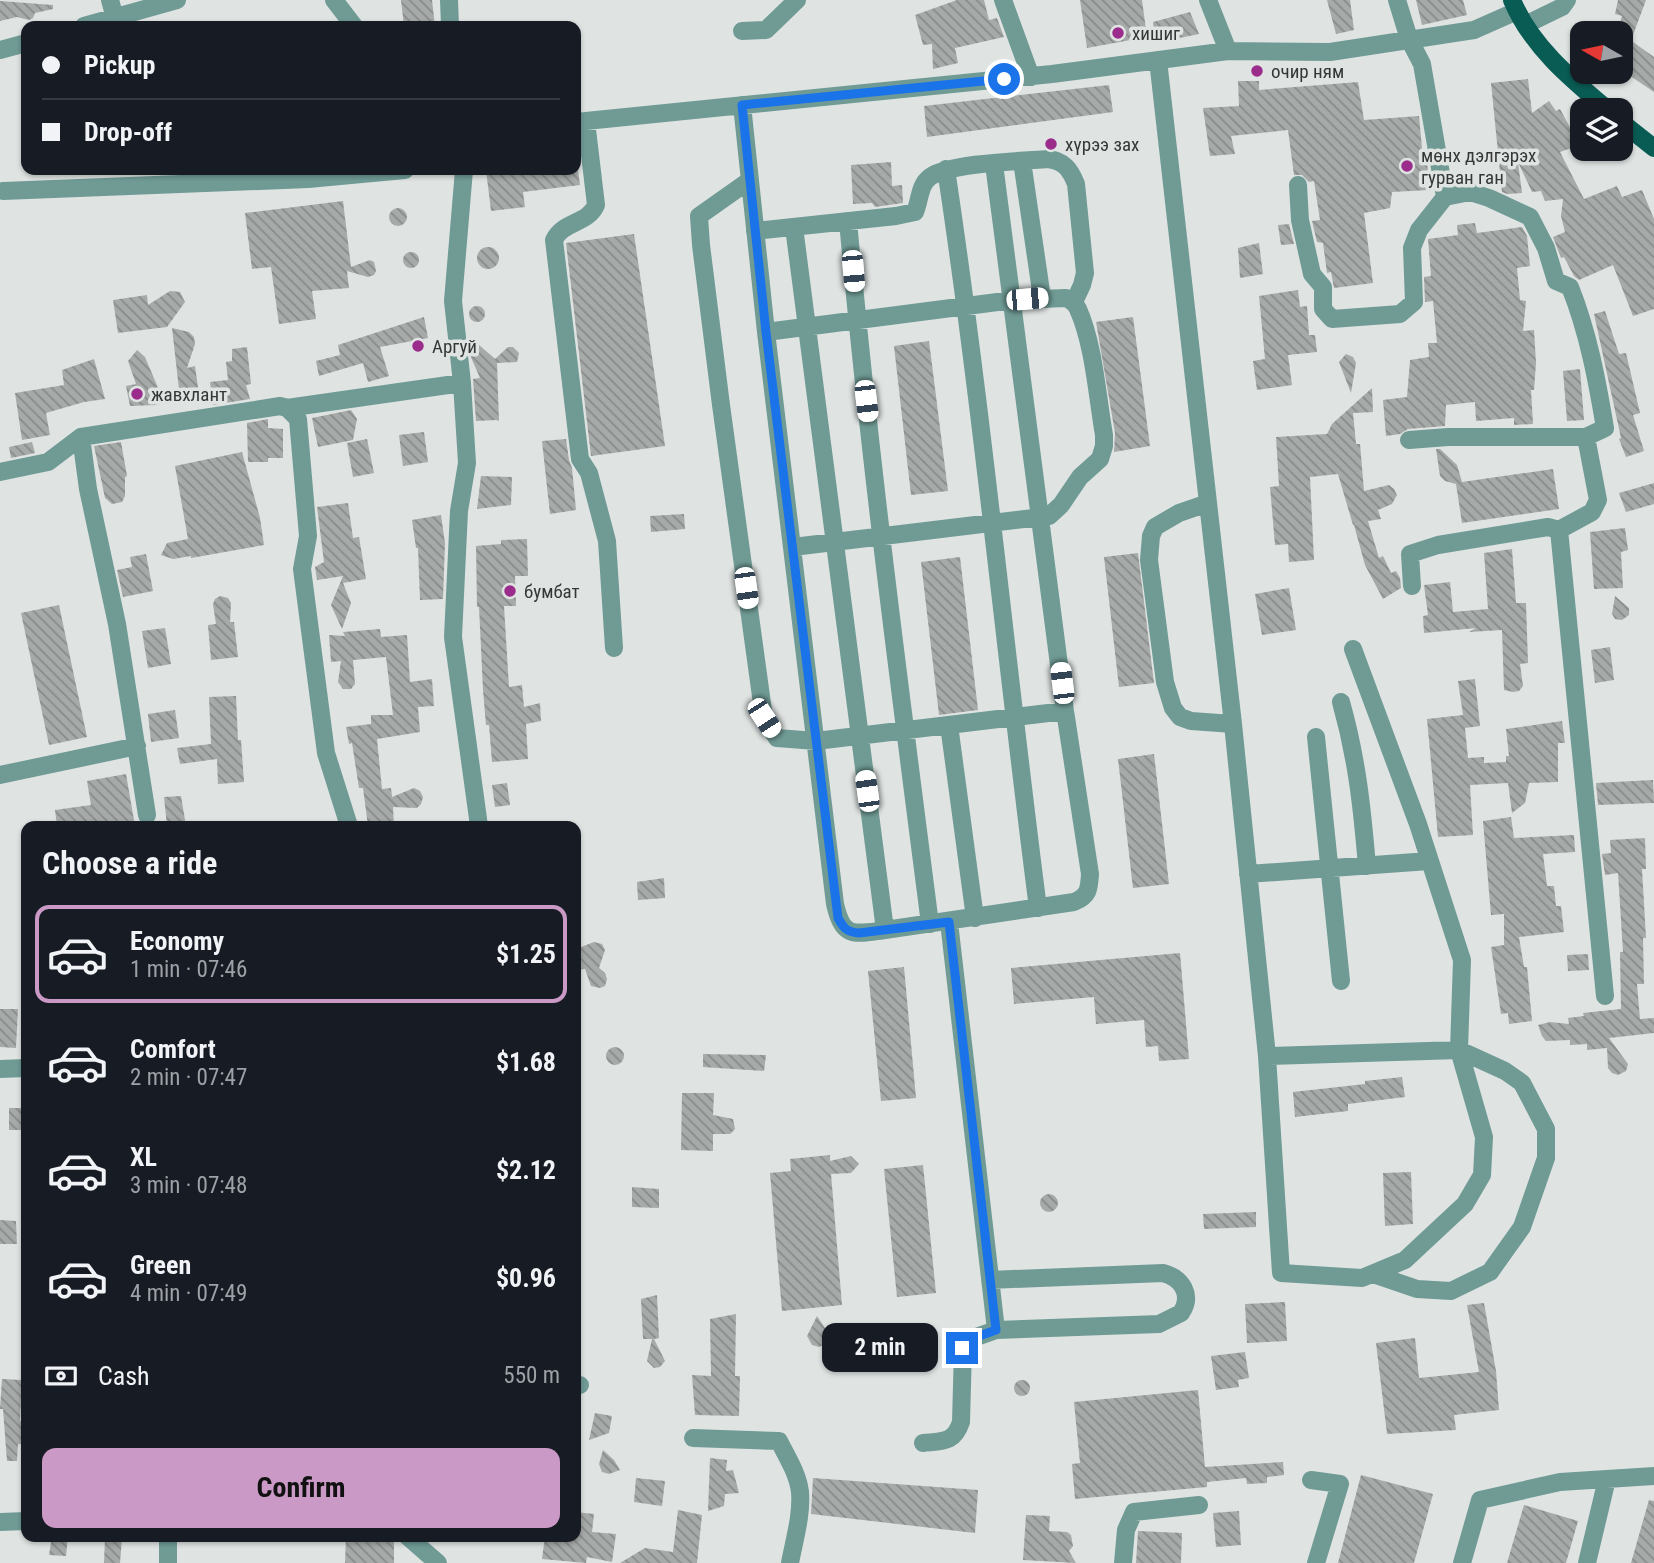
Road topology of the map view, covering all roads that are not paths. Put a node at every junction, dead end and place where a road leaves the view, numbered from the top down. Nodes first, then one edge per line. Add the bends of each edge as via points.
1 (177, 0) edge
2 (334, 0) edge
3 (449, 0) edge
4 (797, 0) edge
5 (1003, 0) edge
6 (1208, 0) edge
7 (1397, 0) edge
8 (1567, 0) edge
9 (112, 9) edge
10 (1518, 12) edge
11 (92, 21) edge
12 (350, 21) edge
13 (451, 21) edge
14 (742, 31) dead end
15 (1409, 39) junction
16 (21, 44) edge
17 (0, 50) edge
18 (1228, 51) junction
19 (1158, 60) junction
20 (1031, 76) junction
21 (1594, 98) edge
22 (742, 105) junction
23 (581, 121) edge
24 (1633, 131) edge
25 (1654, 148) edge
26 (1022, 162) junction
27 (994, 164) junction
28 (946, 169) junction
29 (351, 175) edge
30 (463, 175) edge
31 (750, 180) junction
32 (1298, 185) dead end
33 (3, 191) dead end
34 (1445, 197) junction
35 (848, 221) junction
36 (794, 227) junction
37 (755, 231) junction
38 (1042, 298) junction
39 (1013, 300) junction
40 (1073, 302) junction
41 (967, 307) junction
42 (857, 320) junction
43 (805, 327) junction
44 (766, 332) junction
45 (462, 383) junction
46 (287, 408) junction
47 (81, 437) junction
48 (1586, 438) junction
49 (1409, 440) dead end
50 (0, 472) edge
51 (1208, 503) junction
52 (1041, 518) junction
53 (992, 524) junction
54 (1559, 530) junction
55 (882, 537) junction
56 (836, 542) junction
57 (793, 547) junction
58 (1412, 586) dead end
59 (614, 648) dead end
60 (1353, 649) dead end
61 (1341, 702) dead end
62 (1065, 710) junction
63 (1013, 717) junction
64 (1233, 724) junction
65 (949, 725) junction
66 (905, 730) junction
67 (860, 736) junction
68 (1316, 737) dead end
69 (816, 741) junction
70 (137, 746) junction
71 (0, 775) edge
72 (147, 815) dead end
73 (347, 821) edge
74 (478, 821) edge
75 (1429, 861) junction
76 (1367, 866) junction
77 (1328, 868) junction
78 (1248, 874) junction
79 (1038, 908) junction
80 (975, 918) junction
81 (949, 922) junction
82 (930, 924) junction
83 (885, 930) junction
84 (1341, 981) dead end
85 (1605, 996) dead end
86 (1459, 1050) junction
87 (1267, 1056) junction
88 (21, 1068) edge
89 (0, 1069) edge
90 (1373, 1274) junction
91 (990, 1280) junction
92 (996, 1330) junction
93 (692, 1438) dead end
94 (923, 1443) dead end
95 (1654, 1476) edge
96 (1311, 1479) dead end
97 (1607, 1479) junction
98 (1199, 1505) dead end
99 (21, 1521) edge
100 (0, 1522) edge
101 (167, 1542) edge
102 (414, 1542) edge
103 (168, 1563) edge
104 (438, 1563) edge
105 (790, 1563) edge
106 (1123, 1563) edge
107 (1316, 1563) edge
108 (1462, 1563) edge
109 (1587, 1563) edge

1 - 9 street
2 - 12 street
3 - 13 street
4 - 14 street via 766,30
5 - 20 street
6 - 18 street
7 - 15 street
8 - 10 street via 1562,8
9 - 11 street
10 - 15 street via 1475,30
10 - 21 main road via 1556,64
15 - 18 street via 1330,52
15 - 34 street via 1422,64
16 - 17 street
18 - 19 street
19 - 20 street
19 - 51 street
20 - 22 street
22 - 23 street
22 - 31 street
23 - 59 street via 596,205 586,217 561,228 554,240 580,459 589,473 607,541
24 - 25 main road
26 - 27 street
26 - 38 street
26 - 40 street via 1060,160 1072,172 1085,273
27 - 28 street
27 - 39 street
28 - 35 street via 924,184 915,212
28 - 41 street
29 - 33 street
30 - 45 street via 453,301
31 - 37 street
31 - 69 street via 699,216 701,245 764,718 777,738
32 - 34 street via 1311,274 1323,288 1323,309 1332,319 1400,314 1414,302 1412,248 1419,230
34 - 48 street via 1470,192 1530,217 1556,281 1570,287 1582,317 1605,428
35 - 36 street
35 - 42 street
36 - 37 street
36 - 43 street
37 - 44 street
38 - 39 street
38 - 40 street via 1061,296
39 - 41 street
39 - 52 street
40 - 52 street via 1088,341 1104,446 1100,459 1080,477 1061,505
41 - 42 street
41 - 53 street
42 - 43 street
42 - 55 street
43 - 44 street
43 - 56 street
44 - 57 street
45 - 46 street
45 - 74 street via 467,463 459,512 453,637
46 - 47 street
46 - 73 street via 298,419 308,536 302,569 326,753
47 - 50 street via 48,462
47 - 70 street
48 - 49 street
48 - 54 street via 1598,500 1592,512
51 - 64 street
51 - 64 street via 1155,527 1149,559 1165,682 1173,708 1191,721
52 - 53 street
52 - 62 street
53 - 55 street
53 - 63 street
54 - 58 street via 1548,527 1410,554
54 - 85 street
55 - 56 street
55 - 66 street
56 - 57 street
56 - 67 street
57 - 69 street
60 - 75 street
61 - 76 street via 1359,778
62 - 63 street
62 - 79 street via 1089,890 1074,902
63 - 65 street
63 - 79 street
64 - 78 street
65 - 66 street
65 - 80 street
66 - 67 street
66 - 82 street
67 - 69 street
67 - 83 street
68 - 77 street
69 - 83 street via 838,918 848,932
70 - 71 street
70 - 72 street
75 - 76 street
75 - 86 street via 1462,960
76 - 77 street
77 - 78 street
77 - 84 street
78 - 87 street
79 - 80 street
80 - 81 street
81 - 82 street
81 - 91 street
82 - 83 street
86 - 87 street
86 - 90 street via 1484,1137 1482,1175 1465,1204 1405,1260
86 - 90 street via 1522,1083 1546,1129 1546,1158 1522,1227 1490,1272 1451,1291 1417,1289
87 - 90 street via 1281,1273 1362,1278
88 - 89 street
91 - 92 street
91 - 92 street via 1163,1273 1179,1281 1187,1298 1181,1313 1159,1324
92 - 94 street via 965,1341 962,1348 957,1433 950,1439
93 - 105 street via 779,1441 800,1492
95 - 97 street
96 - 107 street via 1340,1484
97 - 108 street via 1560,1482 1480,1500
97 - 109 street
98 - 106 street via 1135,1512 1126,1530
99 - 100 street
101 - 103 street
102 - 104 street

